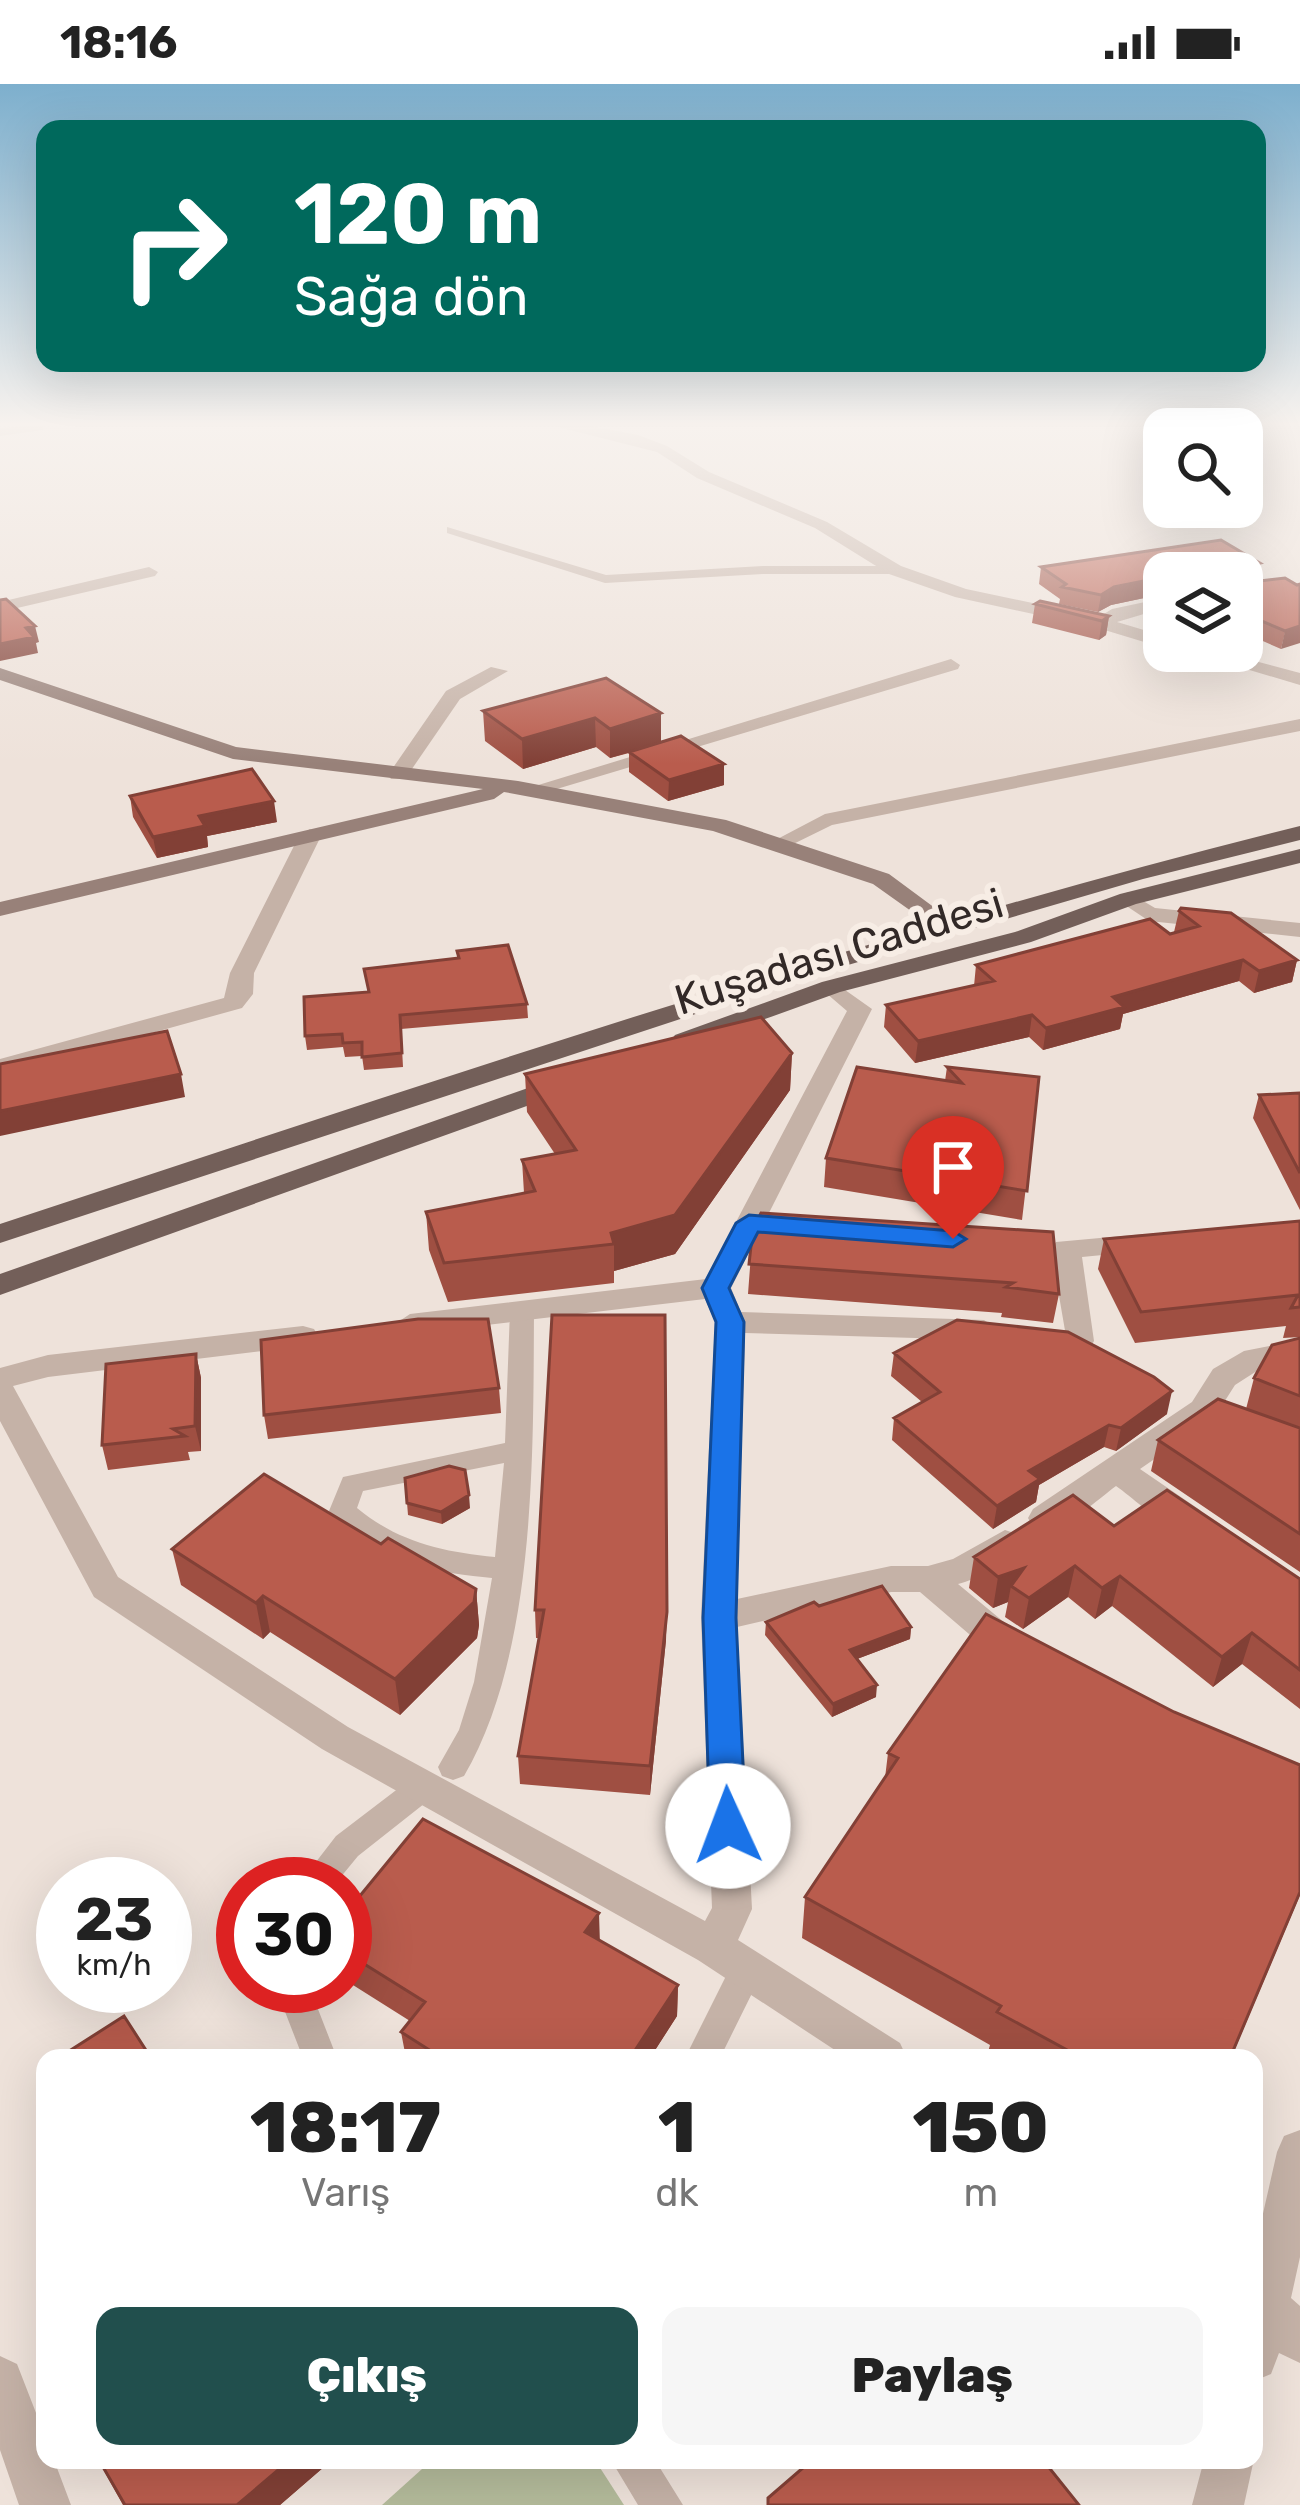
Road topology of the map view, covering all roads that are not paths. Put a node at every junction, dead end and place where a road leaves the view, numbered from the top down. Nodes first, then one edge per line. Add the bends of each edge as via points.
1 (477, 538) edge
2 (842, 538) edge
3 (895, 570) junction
4 (149, 572) dead end
5 (0, 607) edge
6 (1143, 608) edge
7 (1102, 623) junction
8 (1143, 636) edge
9 (951, 664) dead end
10 (1263, 669) edge
11 (498, 671) dead end
12 (0, 674) edge
13 (1300, 679) edge
14 (1300, 725) edge
15 (398, 775) junction
16 (525, 789) junction
17 (1300, 833) edge
18 (310, 836) junction
19 (777, 844) junction
20 (1300, 856) edge
21 (1128, 899) junction
22 (0, 909) edge
23 (950, 928) junction
24 (1300, 930) edge
25 (831, 988) junction
26 (652, 1052) edge
27 (0, 1067) edge
28 (584, 1076) edge
29 (749, 1223) junction
30 (788, 1227) edge
31 (0, 1234) edge
32 (1176, 1240) edge
33 (0, 1285) edge
34 (716, 1288) junction
35 (523, 1310) junction
36 (730, 1322) junction
37 (380, 1327) edge
38 (333, 1333) edge
39 (1300, 1351) edge
40 (0, 1379) edge
41 (1163, 1389) edge
42 (0, 1391) edge
43 (1219, 1417) junction
44 (519, 1450) junction
45 (1119, 1472) junction
46 (1210, 1533) edge
47 (506, 1568) junction
48 (928, 1579) junction
49 (719, 1618) junction
50 (1037, 1663) edge
51 (438, 1777) junction
52 (338, 1857) edge
53 (713, 1947) junction
54 (747, 1969) junction
55 (302, 2013) edge
56 (316, 2049) edge
57 (707, 2049) edge
58 (871, 2049) edge
59 (1300, 2152) edge
60 (1263, 2290) edge
61 (1263, 2304) edge
62 (1300, 2339) edge
63 (0, 2381) edge
64 (637, 2469) edge
65 (1227, 2469) edge
66 (45, 2505) edge
67 (662, 2505) edge
68 (1218, 2505) edge

1 - 3 lane via 605,579
2 - 3 street
3 - 7 street
4 - 5 street
6 - 7 street
7 - 8 street
9 - 16 street
10 - 13 street
11 - 15 street via 453,694
12 - 15 street via 233,753
14 - 19 street via 825,820
15 - 16 street
16 - 18 street
16 - 19 street
17 - 23 main road, Kuşadası Caddesi
18 - 22 street
18 - 27 street via 233,1003
19 - 23 street via 880,879
20 - 21 main road, Kuşadası Caddesi
21 - 24 street via 1149,914
21 - 25 main road, Kuşadası Caddesi via 1023,937
23 - 31 main road, Kuşadası Caddesi
25 - 26 main road, Kuşadası Caddesi
25 - 29 street via 860,1009
28 - 33 main road
29 - 30 street
29 - 34 street
32 - 36 street via 1055,1248 1092,1350 1030,1335
34 - 35 street
34 - 36 street
35 - 37 street
35 - 44 lane
36 - 49 street
38 - 40 street via 48,1366
39 - 43 street via 1255,1358 1225,1377
41 - 43 street
42 - 51 street via 106,1587 335,1738
43 - 45 street
44 - 47 lane
44 - 47 lane via 352,1484 343,1510 364,1532 436,1563
45 - 46 street
45 - 48 street via 963,1570
47 - 51 lane via 486,1687 461,1758
48 - 49 street via 891,1579
48 - 50 street via 997,1641
49 - 53 street via 732,1909
51 - 52 lane
51 - 53 street
53 - 54 street
54 - 57 lane
54 - 58 street
55 - 56 lane
59 - 60 street
61 - 62 street
63 - 66 street
64 - 67 lane
65 - 68 street

